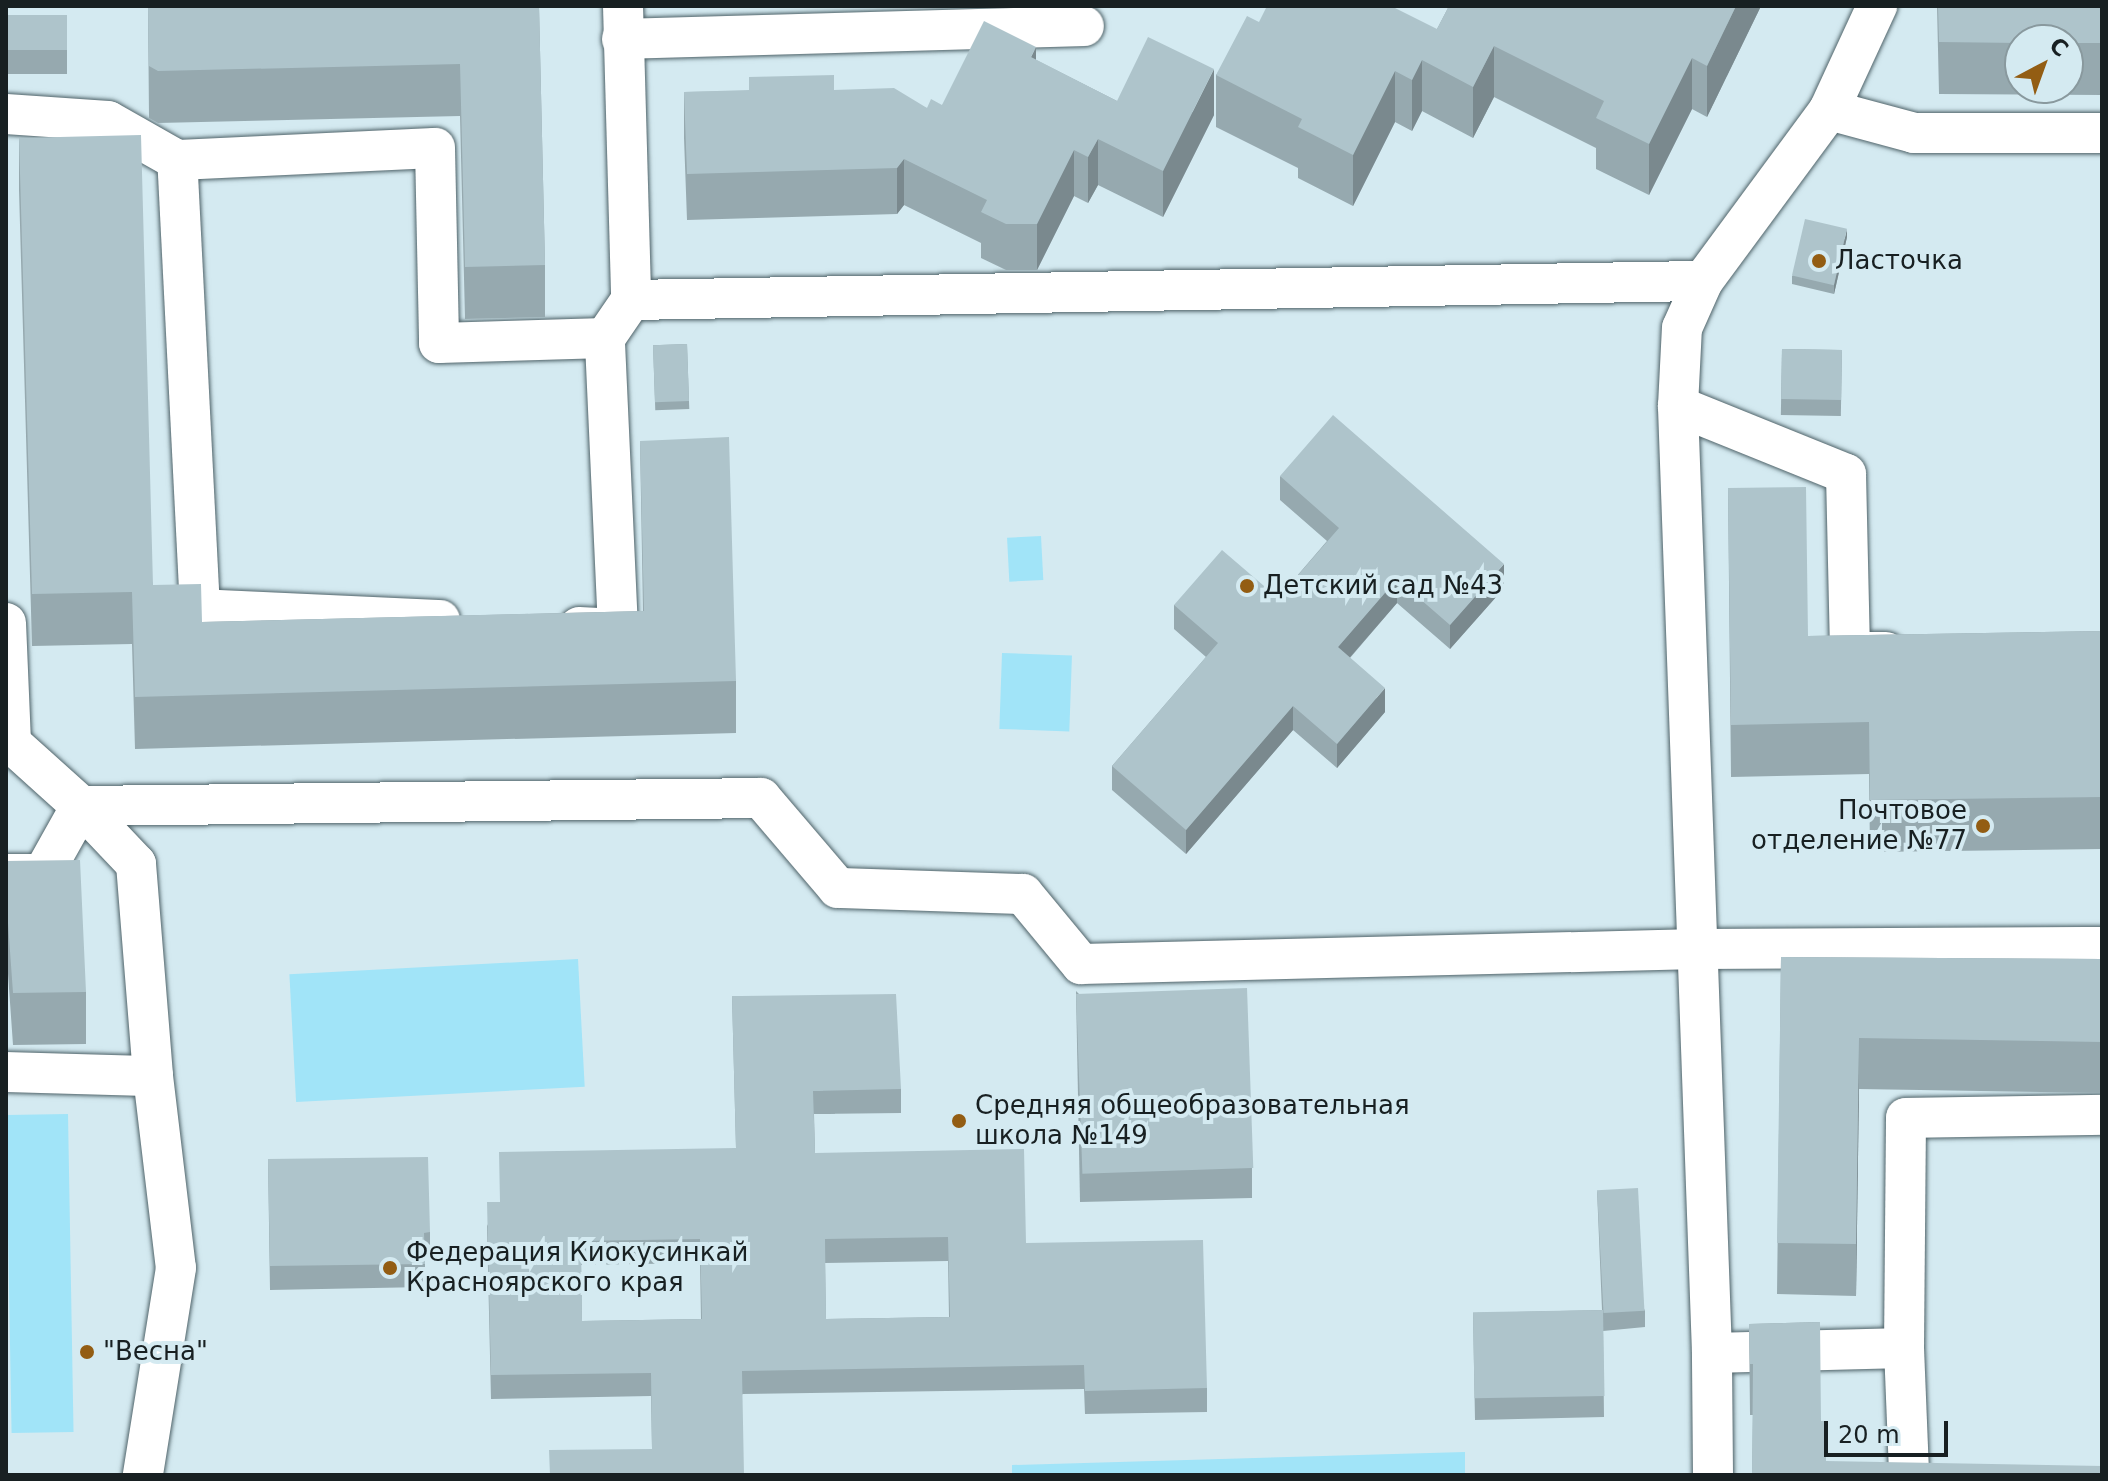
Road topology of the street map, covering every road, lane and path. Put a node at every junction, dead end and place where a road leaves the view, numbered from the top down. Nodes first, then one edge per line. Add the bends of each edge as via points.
1 (1877, 6) edge
2 (623, 22) edge
3 (1084, 26) dead end
4 (1829, 110) junction
5 (6, 114) edge
6 (2102, 133) edge
7 (177, 160) junction
8 (1703, 281) junction
9 (631, 300) junction
10 (605, 338) junction
11 (1678, 406) junction
12 (479, 622) edge
13 (6, 623) edge
14 (541, 625) edge
15 (1929, 652) edge
16 (81, 806) junction
17 (6, 874) edge
18 (2102, 947) edge
19 (1698, 949) junction
20 (6, 1072) edge
21 (153, 1076) junction
22 (2102, 1115) edge
23 (1904, 1348) junction
24 (1712, 1353) junction
25 (143, 1475) edge
26 (1713, 1475) edge
27 (1909, 1475) edge

1 - 4 lane
2 - 3 lane
2 - 9 lane
4 - 6 lane via 1914,133
4 - 8 lane
5 - 7 lane via 108,121
7 - 10 lane via 435,148 439,343
7 - 12 lane via 200,609
8 - 9 lane
8 - 11 lane via 1682,328
9 - 10 lane
10 - 14 lane via 618,629
11 - 15 lane via 1846,474 1850,652
11 - 19 lane
13 - 16 lane via 11,743
16 - 17 lane via 43,874
16 - 19 lane via 761,798 838,888 1023,894 1081,964
16 - 21 lane via 136,864
18 - 19 lane
19 - 24 lane
20 - 21 lane
21 - 25 lane via 176,1268
22 - 23 lane via 1906,1118
23 - 24 lane
23 - 27 lane
24 - 26 lane

